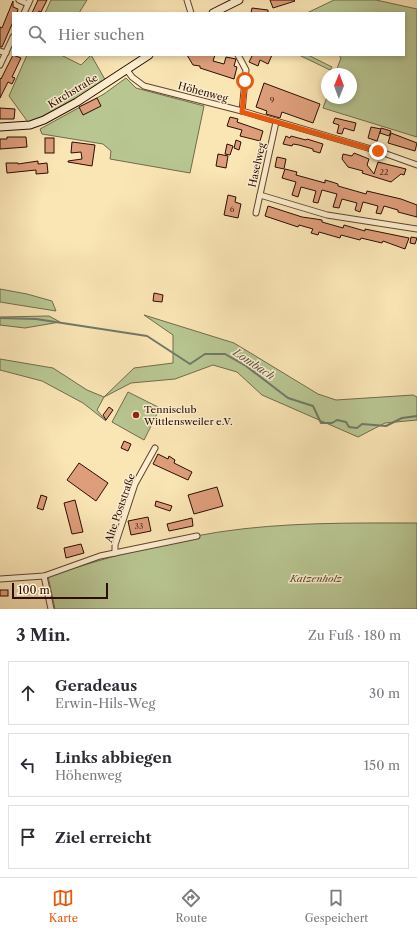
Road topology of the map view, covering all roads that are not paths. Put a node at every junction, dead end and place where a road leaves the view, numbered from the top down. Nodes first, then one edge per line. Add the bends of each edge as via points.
1 (19, 0) edge
2 (187, 0) edge
3 (239, 0) edge
4 (29, 2) edge
5 (24, 12) edge
6 (191, 12) edge
7 (215, 12) edge
8 (12, 39) edge
9 (0, 51) edge
10 (6, 53) junction
11 (147, 56) edge
12 (239, 56) edge
13 (0, 64) edge
14 (127, 70) junction
15 (242, 112) junction
16 (276, 122) junction
17 (0, 128) edge
18 (417, 165) edge
19 (260, 195) junction
20 (256, 213) dead end
21 (417, 229) edge
22 (155, 448) dead end
23 (197, 536) dead end
24 (115, 553) junction
25 (44, 576) junction
26 (0, 579) edge
27 (51, 609) edge

1 - 4 street
2 - 6 street
3 - 7 street
4 - 5 street
8 - 10 street
9 - 10 street
10 - 13 street
11 - 14 street, Kirchstraße
12 - 15 street via 246,70
14 - 15 street, Höhenweg via 144,86
14 - 17 street, Kirchstraße via 44,120 30,125
15 - 16 street, Höhenweg
16 - 18 street, Höhenweg via 378,151
16 - 19 street, Haselweg
19 - 20 street, Haselweg
19 - 21 street via 326,215
22 - 24 street, Alte Poststraße via 135,484 115,545
23 - 24 street, Alte Poststraße
24 - 25 street, Alte Poststraße
25 - 26 street, Alte Poststraße
25 - 27 street

